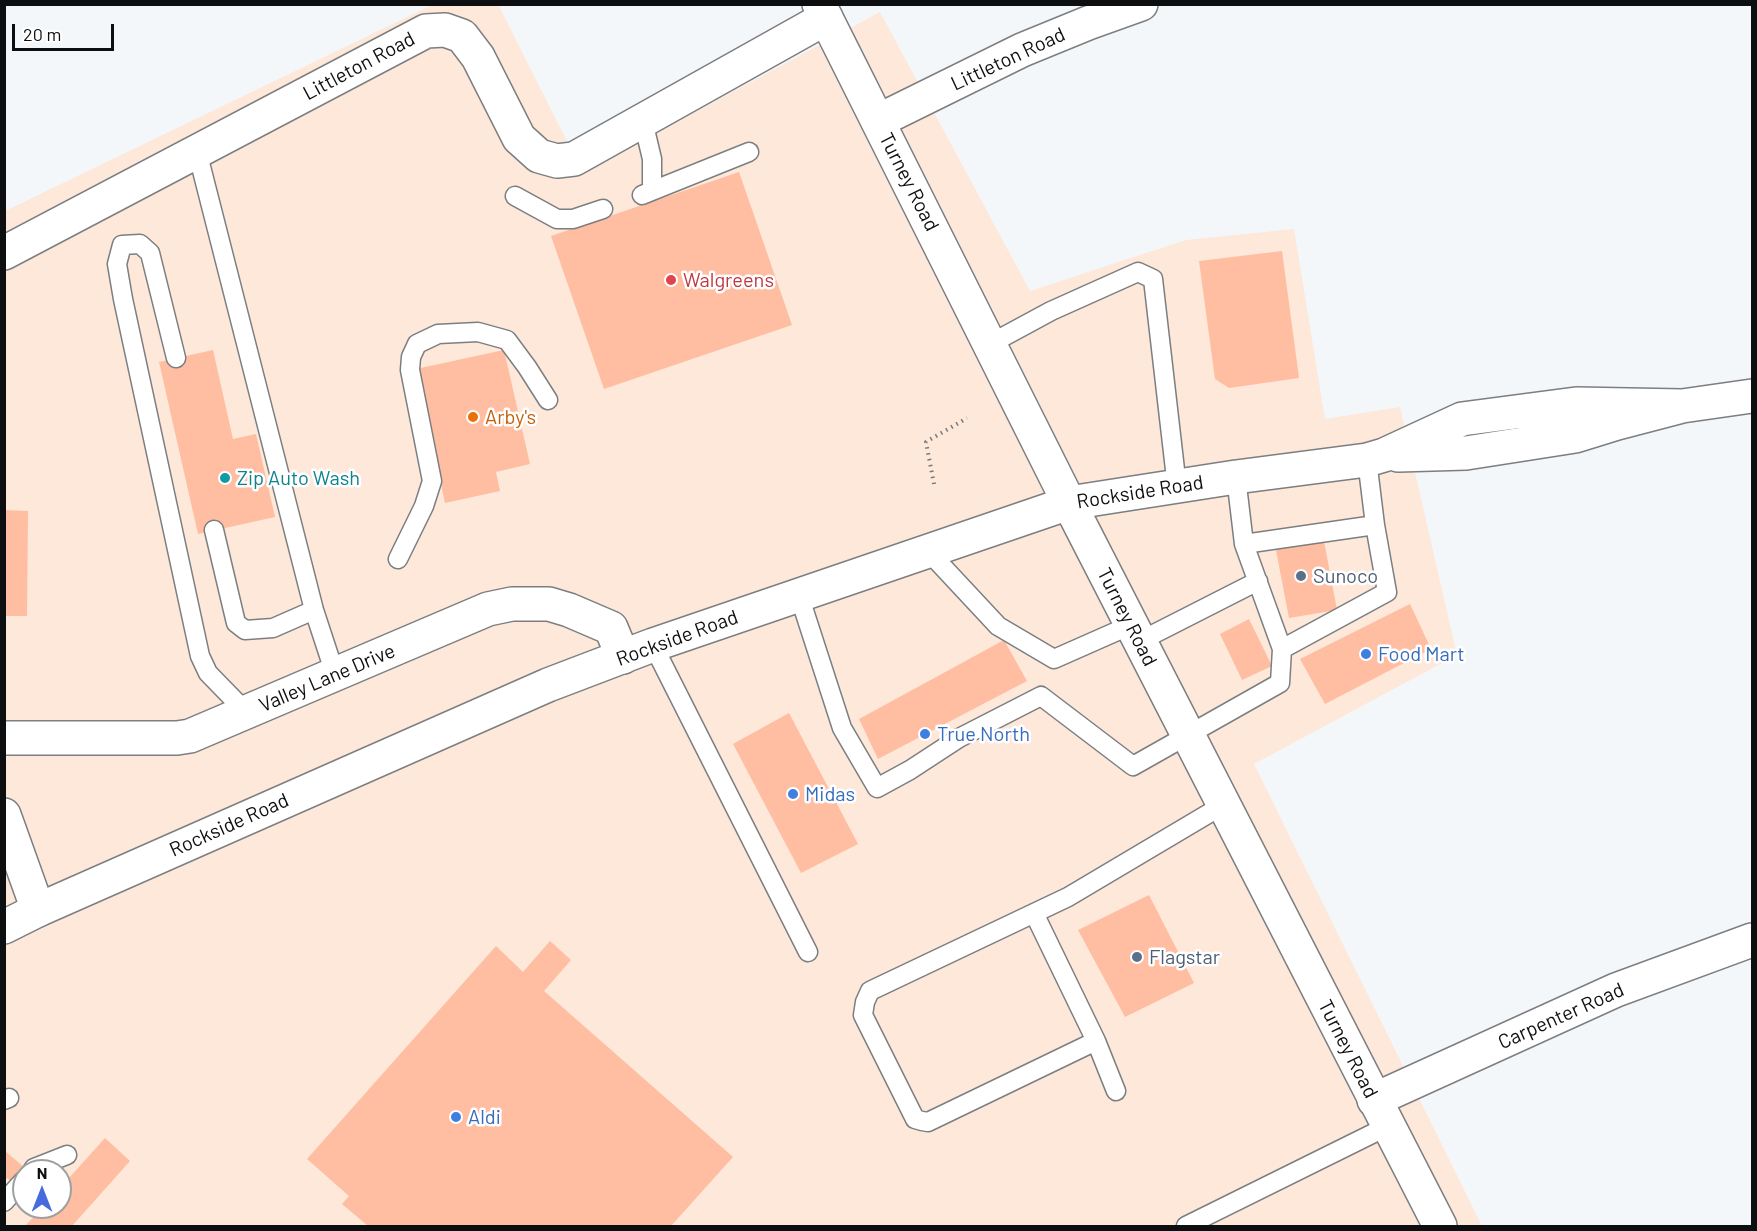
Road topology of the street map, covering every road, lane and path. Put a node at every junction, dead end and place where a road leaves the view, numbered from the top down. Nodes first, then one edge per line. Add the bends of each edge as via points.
1 (1141, 4) edge
2 (823, 11) edge
3 (643, 121) junction
4 (878, 121) junction
5 (197, 151) junction
6 (749, 152) dead end
7 (515, 196) dead end
8 (603, 209) dead end
9 (4, 253) edge
10 (990, 344) junction
11 (176, 358) dead end
12 (1752, 396) edge
13 (548, 400) dead end
14 (967, 418) dead end
15 (1375, 457) junction
16 (1236, 477) junction
17 (934, 484) dead end
18 (1177, 487) junction
19 (1069, 503) junction
20 (1375, 525) junction
21 (214, 531) dead end
22 (1244, 543) junction
23 (928, 551) junction
24 (398, 559) dead end
25 (1258, 581) junction
26 (799, 594) junction
27 (314, 610) junction
28 (1135, 633) junction
29 (653, 645) junction
30 (1282, 649) junction
31 (623, 657) junction
32 (335, 674) junction
33 (246, 712) junction
34 (1187, 735) junction
35 (4, 738) edge
36 (1223, 805) junction
37 (4, 815) edge
38 (38, 909) junction
39 (1034, 913) junction
40 (4, 927) edge
41 (1752, 940) edge
42 (808, 952) dead end
43 (1096, 1041) junction
44 (1116, 1091) dead end
45 (1381, 1113) junction
46 (67, 1155) dead end
47 (57, 1159) edge
48 (1186, 1227) edge
49 (1440, 1227) edge

1 - 4 street, Littleton Road via 1022,50
2 - 3 street, Littleton Road
2 - 4 street, Turney Road
3 - 5 street, Littleton Road via 574,159 539,156 519,138 478,57 462,36 445,30 426,31
3 - 6 lane via 652,159 647,193
4 - 10 street, Turney Road
5 - 9 street, Littleton Road
5 - 27 lane
7 - 8 lane via 557,219 573,219
10 - 18 lane via 1138,272 1153,279
10 - 19 street, Turney Road
11 - 33 lane via 150,254 140,244 122,246 117,264 123,299 200,656 208,673
12 - 15 street, Rockside Road via 1682,406 1575,436 1466,453
13 - 24 lane via 507,340 478,332 438,334 417,344 410,370 432,481
14 - 17 path via 926,442
15 - 16 street, Rockside Road
15 - 20 lane
16 - 18 street, Rockside Road
16 - 22 lane
18 - 19 street, Rockside Road
19 - 23 street, Rockside Road
19 - 28 street, Turney Road
20 - 22 lane
20 - 30 lane via 1387,592
21 - 27 lane via 236,623 245,630 273,628
22 - 25 lane
23 - 26 street, Rockside Road
23 - 28 lane via 998,626 1054,658
25 - 28 lane
25 - 30 lane
26 - 29 street, Rockside Road
26 - 34 lane via 842,728 877,788 959,738 1041,696 1133,766
27 - 32 lane
28 - 34 street, Turney Road
29 - 31 street, Rockside Road
29 - 42 lane
30 - 34 lane via 1280,683
31 - 32 street, Valley Lane Drive via 611,628 559,607 532,602 488,609
31 - 38 street, Rockside Road via 548,685
32 - 33 street, Valley Lane Drive
33 - 35 street, Valley Lane Drive via 177,738
34 - 36 street, Turney Road
36 - 39 lane
36 - 45 street, Turney Road
37 - 38 street
38 - 40 street, Rockside Road
39 - 43 lane
39 - 43 lane via 870,991 863,1015 915,1119 928,1122
41 - 45 street, Carpenter Road via 1616,990
43 - 44 lane
45 - 48 lane
45 - 49 street, Turney Road
46 - 47 lane

